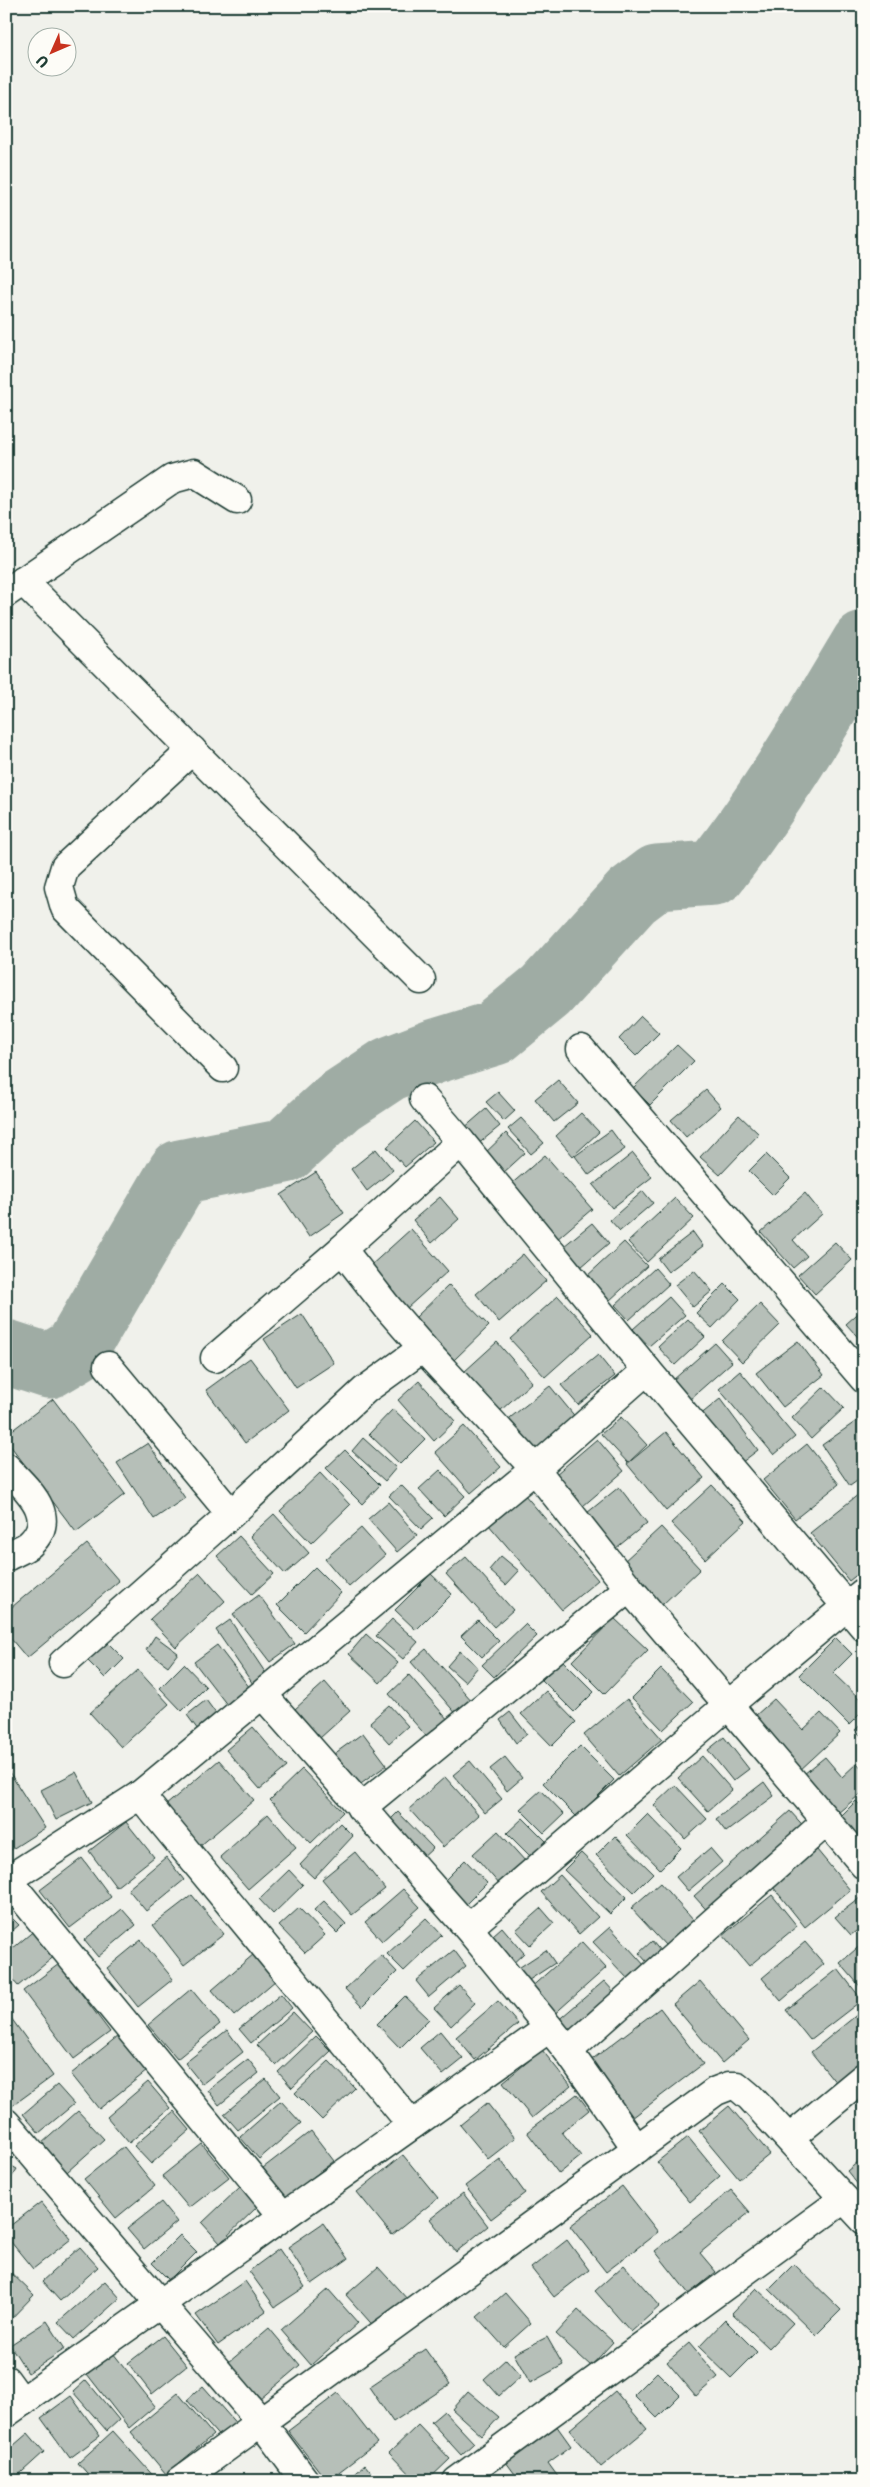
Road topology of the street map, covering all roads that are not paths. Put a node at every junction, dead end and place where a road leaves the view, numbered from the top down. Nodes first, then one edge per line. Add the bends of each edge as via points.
1 (237, 500) dead end
2 (15, 587) edge
3 (192, 750) junction
4 (421, 980) dead end
5 (581, 1049) dead end
6 (223, 1068) dead end
7 (424, 1099) dead end
8 (461, 1142) junction
9 (342, 1249) junction
10 (423, 1348) junction
11 (215, 1358) dead end
12 (108, 1366) dead end
13 (647, 1370) junction
14 (864, 1379) edge
15 (6, 1467) edge
16 (535, 1469) junction
17 (231, 1514) junction
18 (6, 1557) edge
19 (629, 1588) junction
20 (855, 1599) edge
21 (864, 1627) edge
22 (63, 1663) dead end
23 (262, 1695) junction
24 (728, 1705) junction
25 (140, 1795) junction
26 (361, 1808) junction
27 (827, 1821) junction
28 (864, 1865) edge
29 (7, 1880) edge
30 (468, 1928) junction
31 (549, 2028) junction
32 (568, 2051) junction
33 (864, 2077) edge
34 (6, 2123) edge
35 (412, 2125) junction
36 (790, 2138) junction
37 (638, 2149) junction
38 (844, 2199) junction
39 (283, 2216) junction
40 (864, 2220) edge
41 (158, 2304) junction
42 (6, 2380) edge
43 (14, 2408) edge
44 (261, 2422) junction
45 (180, 2481) edge
46 (305, 2481) edge
47 (458, 2481) edge

1 - 2 street via 194,473 172,479
2 - 3 street
3 - 4 street
3 - 6 street via 65,867 59,887 64,908
5 - 14 street
7 - 8 street
8 - 9 street
8 - 13 street
9 - 10 street
9 - 11 street
10 - 16 street
10 - 17 street via 365,1390
12 - 17 street
13 - 16 street
13 - 20 street
15 - 18 street via 37,1501 42,1516 39,1530 30,1544
16 - 19 street
16 - 23 street
17 - 22 street
19 - 24 street
19 - 26 street
20 - 21 street
20 - 24 street
23 - 25 street
23 - 26 street
24 - 27 street
24 - 30 street
25 - 29 street
25 - 35 street
26 - 30 street
27 - 28 street
27 - 32 street
29 - 39 street
30 - 31 street
31 - 32 street
31 - 35 street
32 - 37 street
33 - 36 street
34 - 41 street
35 - 39 street
36 - 37 street via 750,2097 737,2086 729,2086 716,2090
36 - 38 street
37 - 44 street
38 - 40 street
38 - 47 street
39 - 41 street
41 - 43 street
41 - 44 street
42 - 43 street
44 - 45 street
44 - 46 street

